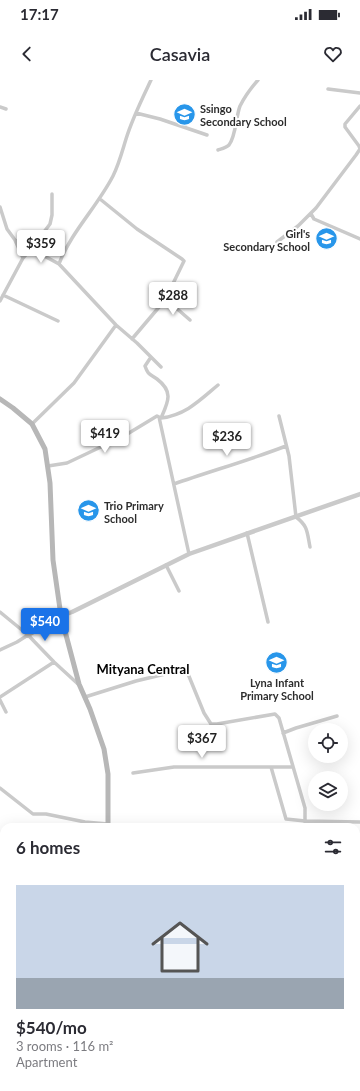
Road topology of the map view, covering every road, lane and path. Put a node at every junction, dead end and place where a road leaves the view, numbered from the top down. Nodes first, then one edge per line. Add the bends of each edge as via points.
1 (151, 80) edge
2 (258, 80) edge
3 (328, 89) dead end
4 (360, 93) edge
5 (360, 106) edge
6 (0, 107) edge
7 (6, 109) dead end
8 (136, 113) junction
9 (207, 135) dead end
10 (360, 147) edge
11 (218, 150) dead end
12 (52, 194) dead end
13 (100, 199) junction
14 (0, 207) edge
15 (310, 214) junction
16 (360, 239) edge
17 (15, 240) junction
18 (277, 242) dead end
19 (31, 249) junction
20 (22, 258) junction
21 (59, 264) junction
22 (3, 295) junction
23 (165, 300) junction
24 (0, 301) edge
25 (190, 320) dead end
26 (58, 321) dead end
27 (116, 325) junction
28 (132, 339) junction
29 (151, 357) junction
30 (161, 367) dead end
31 (218, 384) dead end
32 (0, 399) edge
33 (280, 416) dead end
34 (160, 418) junction
35 (32, 424) junction
36 (286, 446) junction
37 (48, 466) junction
38 (174, 484) junction
39 (360, 494) edge
40 (296, 517) junction
41 (247, 533) junction
42 (310, 547) dead end
43 (188, 554) junction
44 (166, 565) junction
45 (179, 591) dead end
46 (0, 612) edge
47 (61, 616) junction
48 (268, 622) dead end
49 (28, 635) junction
50 (0, 650) edge
51 (54, 662) junction
52 (79, 684) junction
53 (0, 696) edge
54 (85, 697) junction
55 (0, 700) edge
56 (6, 712) dead end
57 (337, 716) dead end
58 (283, 733) junction
59 (271, 767) junction
60 (293, 767) junction
61 (133, 773) dead end
62 (0, 788) edge
63 (305, 821) junction
64 (360, 822) edge
65 (93, 823) edge
66 (108, 823) edge

1 - 8 street
2 - 11 street via 237,113 233,137 229,144
3 - 4 street
5 - 10 street via 344,126
6 - 7 street
8 - 9 street
8 - 13 street via 121,158
10 - 15 street
12 - 19 street via 50,224
13 - 21 street via 70,242
13 - 23 street via 184,262
14 - 17 street via 7,229
15 - 16 street via 314,219
15 - 18 street
17 - 19 street
17 - 20 street
19 - 20 street
19 - 21 street
20 - 22 street
21 - 27 street
22 - 24 street
22 - 26 street
23 - 25 street
23 - 28 street
27 - 28 street
27 - 35 street via 74,383
28 - 29 street
29 - 30 street
29 - 34 street via 145,366 148,374 158,380 169,394
31 - 34 street via 192,407
32 - 35 main road
33 - 36 street
34 - 37 street via 157,416 124,436 67,463
34 - 38 street
35 - 37 main road via 45,449
36 - 38 street
36 - 40 street
37 - 47 main road via 54,560
38 - 43 street
39 - 40 street
40 - 41 street
40 - 42 street via 304,523
41 - 43 street
41 - 48 street
43 - 44 street
44 - 45 street
44 - 47 street
46 - 49 street
47 - 49 street
47 - 52 main road
49 - 50 street
49 - 51 street
51 - 52 street
51 - 53 street
52 - 54 main road
54 - 58 street via 186,669 211,724 275,714 279,718
54 - 66 main road via 104,749 108,774
55 - 56 street
57 - 58 street
58 - 60 street
59 - 60 street
59 - 61 street via 174,767
59 - 63 street via 285,818
60 - 63 street via 305,808
62 - 65 street via 34,814
63 - 64 street

